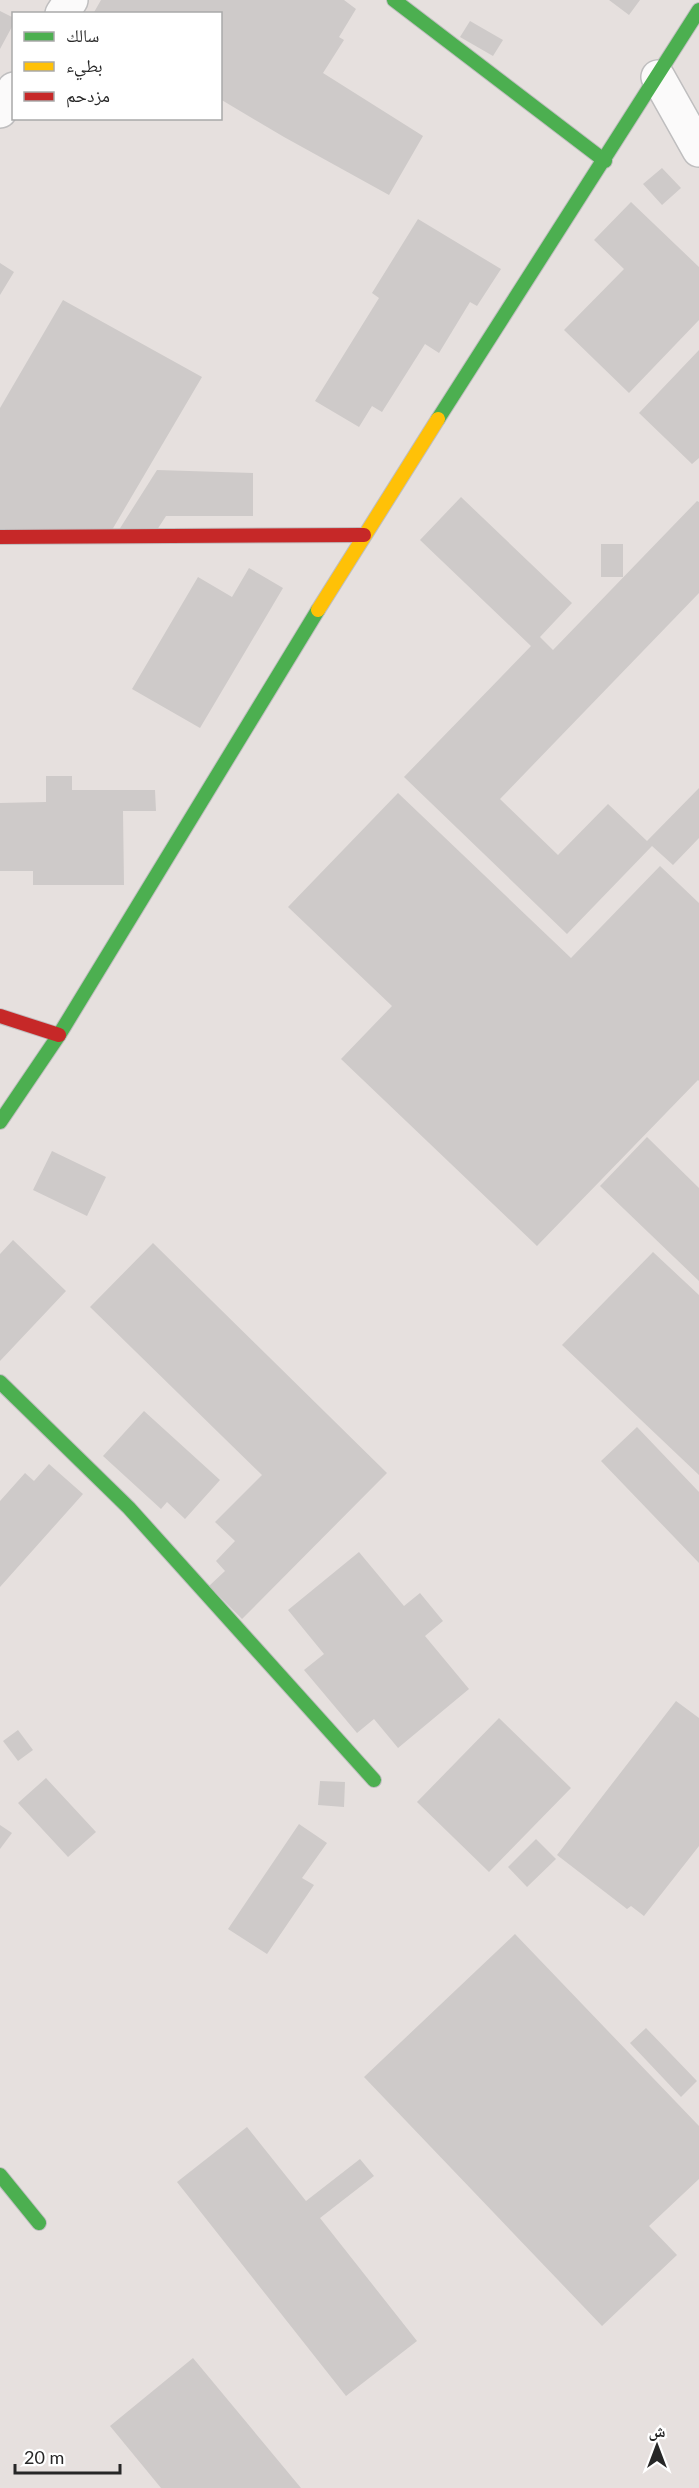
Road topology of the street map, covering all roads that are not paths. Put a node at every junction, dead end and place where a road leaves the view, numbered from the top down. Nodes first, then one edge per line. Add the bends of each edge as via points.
1 (394, 0) edge
2 (699, 10) edge
3 (658, 77) junction
4 (12, 92) edge
5 (0, 111) edge
6 (699, 150) edge
7 (605, 161) junction
8 (364, 535) junction
9 (0, 537) edge
10 (0, 1016) edge
11 (59, 1035) junction
12 (0, 1122) edge
13 (0, 1382) edge
14 (374, 1780) dead end
15 (0, 2175) edge
16 (39, 2223) dead end

1 - 7 main road
2 - 3 main road
3 - 6 street
3 - 7 main road
4 - 5 street
7 - 8 main road
8 - 9 main road
8 - 11 main road
10 - 11 main road
11 - 12 main road
13 - 14 main road via 129,1508
15 - 16 main road

